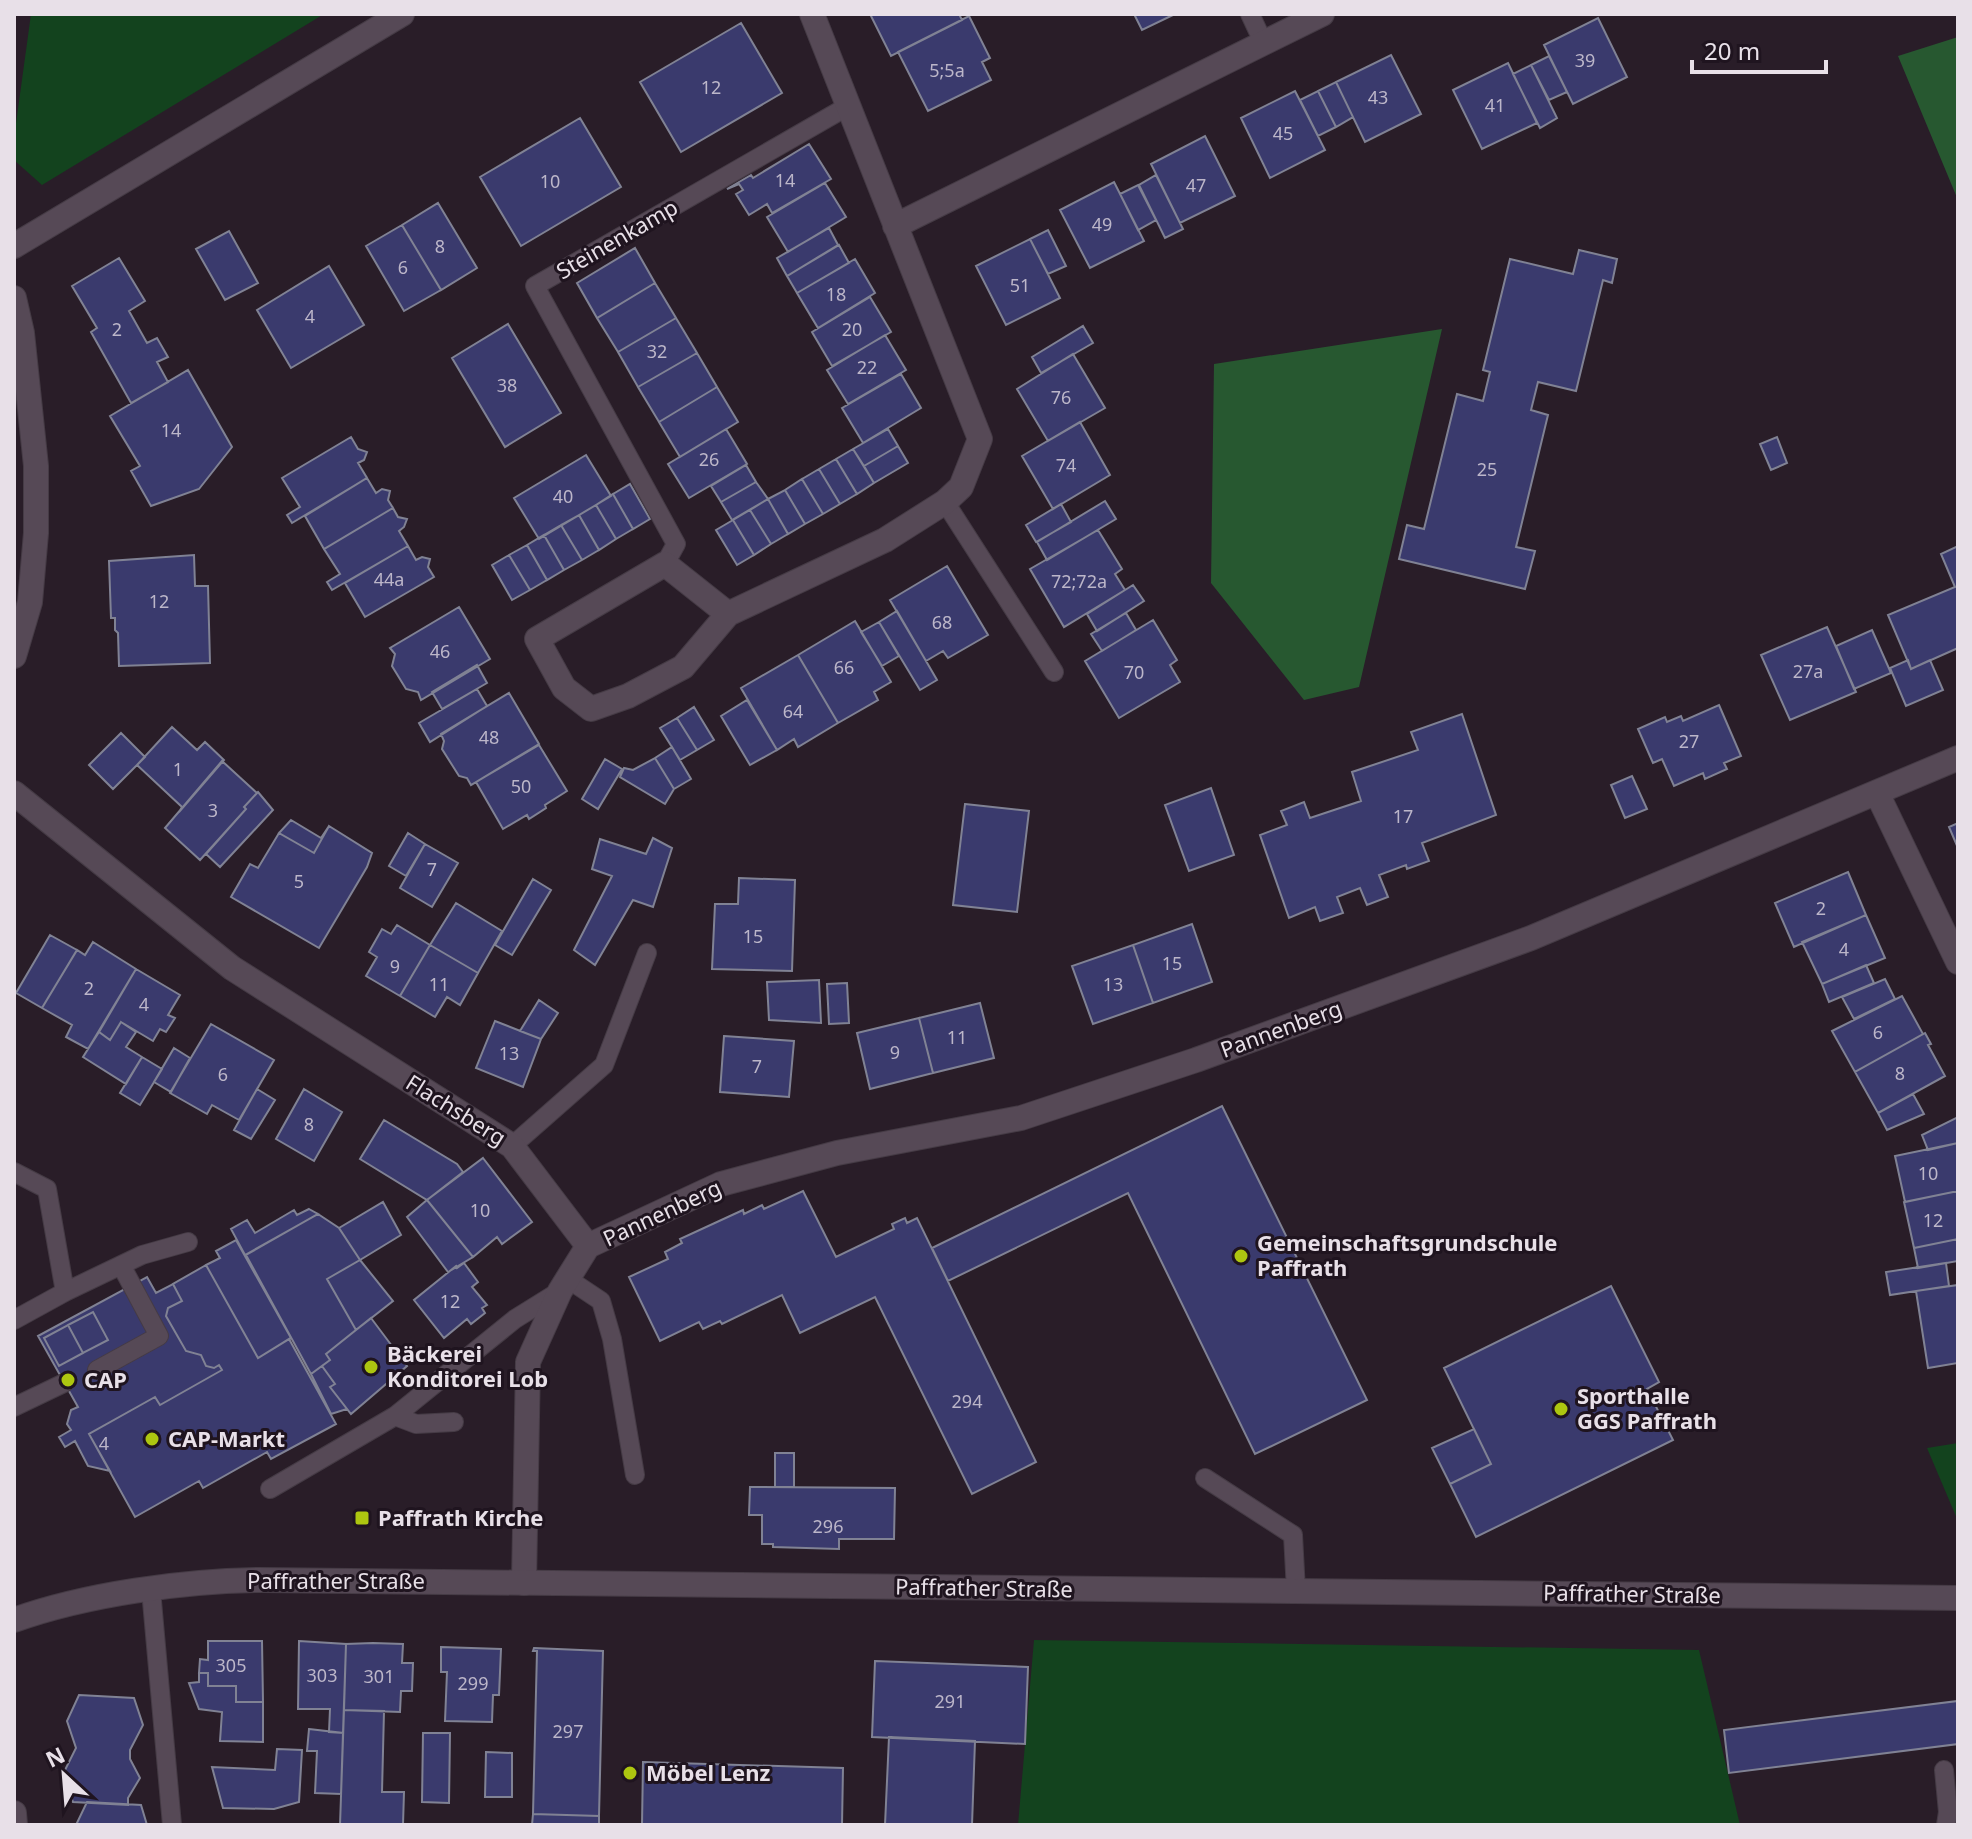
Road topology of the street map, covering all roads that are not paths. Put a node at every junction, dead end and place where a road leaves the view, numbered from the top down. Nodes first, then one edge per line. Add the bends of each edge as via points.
1 (402, 14) edge
2 (812, 14) edge
3 (1250, 14) edge
4 (1322, 14) edge
5 (1264, 44) junction
6 (850, 105) junction
7 (895, 226) junction
8 (14, 246) edge
9 (14, 298) edge
10 (945, 502) junction
11 (665, 564) junction
12 (728, 614) junction
13 (14, 656) edge
14 (1054, 672) dead end
15 (1958, 758) edge
16 (14, 793) edge
17 (1877, 793) junction
18 (647, 953) dead end
19 (1958, 962) edge
20 (512, 1146) junction
21 (14, 1172) edge
22 (188, 1242) dead end
23 (588, 1246) junction
24 (121, 1265) junction
25 (564, 1285) junction
26 (65, 1292) junction
27 (14, 1320) edge
28 (97, 1370) dead end
29 (64, 1383) dead end
30 (14, 1407) edge
31 (395, 1416) junction
32 (454, 1422) dead end
33 (635, 1475) dead end
34 (1205, 1478) dead end
35 (270, 1489) dead end
36 (524, 1583) junction
37 (151, 1590) junction
38 (1296, 1591) junction
39 (1958, 1598) edge
40 (14, 1620) edge
41 (1944, 1770) dead end
42 (14, 1813) edge
43 (15, 1825) edge
44 (172, 1825) edge
45 (1946, 1825) edge

1 - 8 street
2 - 6 street
3 - 5 lane
4 - 5 street
5 - 7 street
6 - 7 street
6 - 11 lane, Steinenkamp via 535,286 676,544
7 - 10 street via 980,439 961,487
9 - 13 street via 36,466 36,533 30,602
10 - 12 street via 885,540
10 - 14 lane
11 - 12 street
11 - 12 street via 537,639 564,688 591,709 628,696 683,667
15 - 17 street, Pannenberg
16 - 20 street, Flachsberg via 232,968
17 - 19 street
17 - 23 street, Pannenberg via 1531,938 1196,1060 1021,1118 837,1153 721,1184
18 - 20 lane via 604,1065
20 - 23 street, Flachsberg
21 - 26 lane via 47,1189
22 - 24 lane
23 - 25 street
24 - 26 lane
24 - 28 lane via 159,1336
25 - 31 lane
25 - 33 lane via 601,1301
25 - 36 street via 528,1362
26 - 27 lane
29 - 30 lane
31 - 32 lane via 416,1424
31 - 35 lane
34 - 38 lane via 1293,1535
36 - 37 street, Paffrather Straße via 244,1580
36 - 38 street, Paffrather Straße
37 - 40 street, Paffrather Straße via 107,1595
37 - 44 lane
38 - 39 street, Paffrather Straße
41 - 45 lane
42 - 43 street

